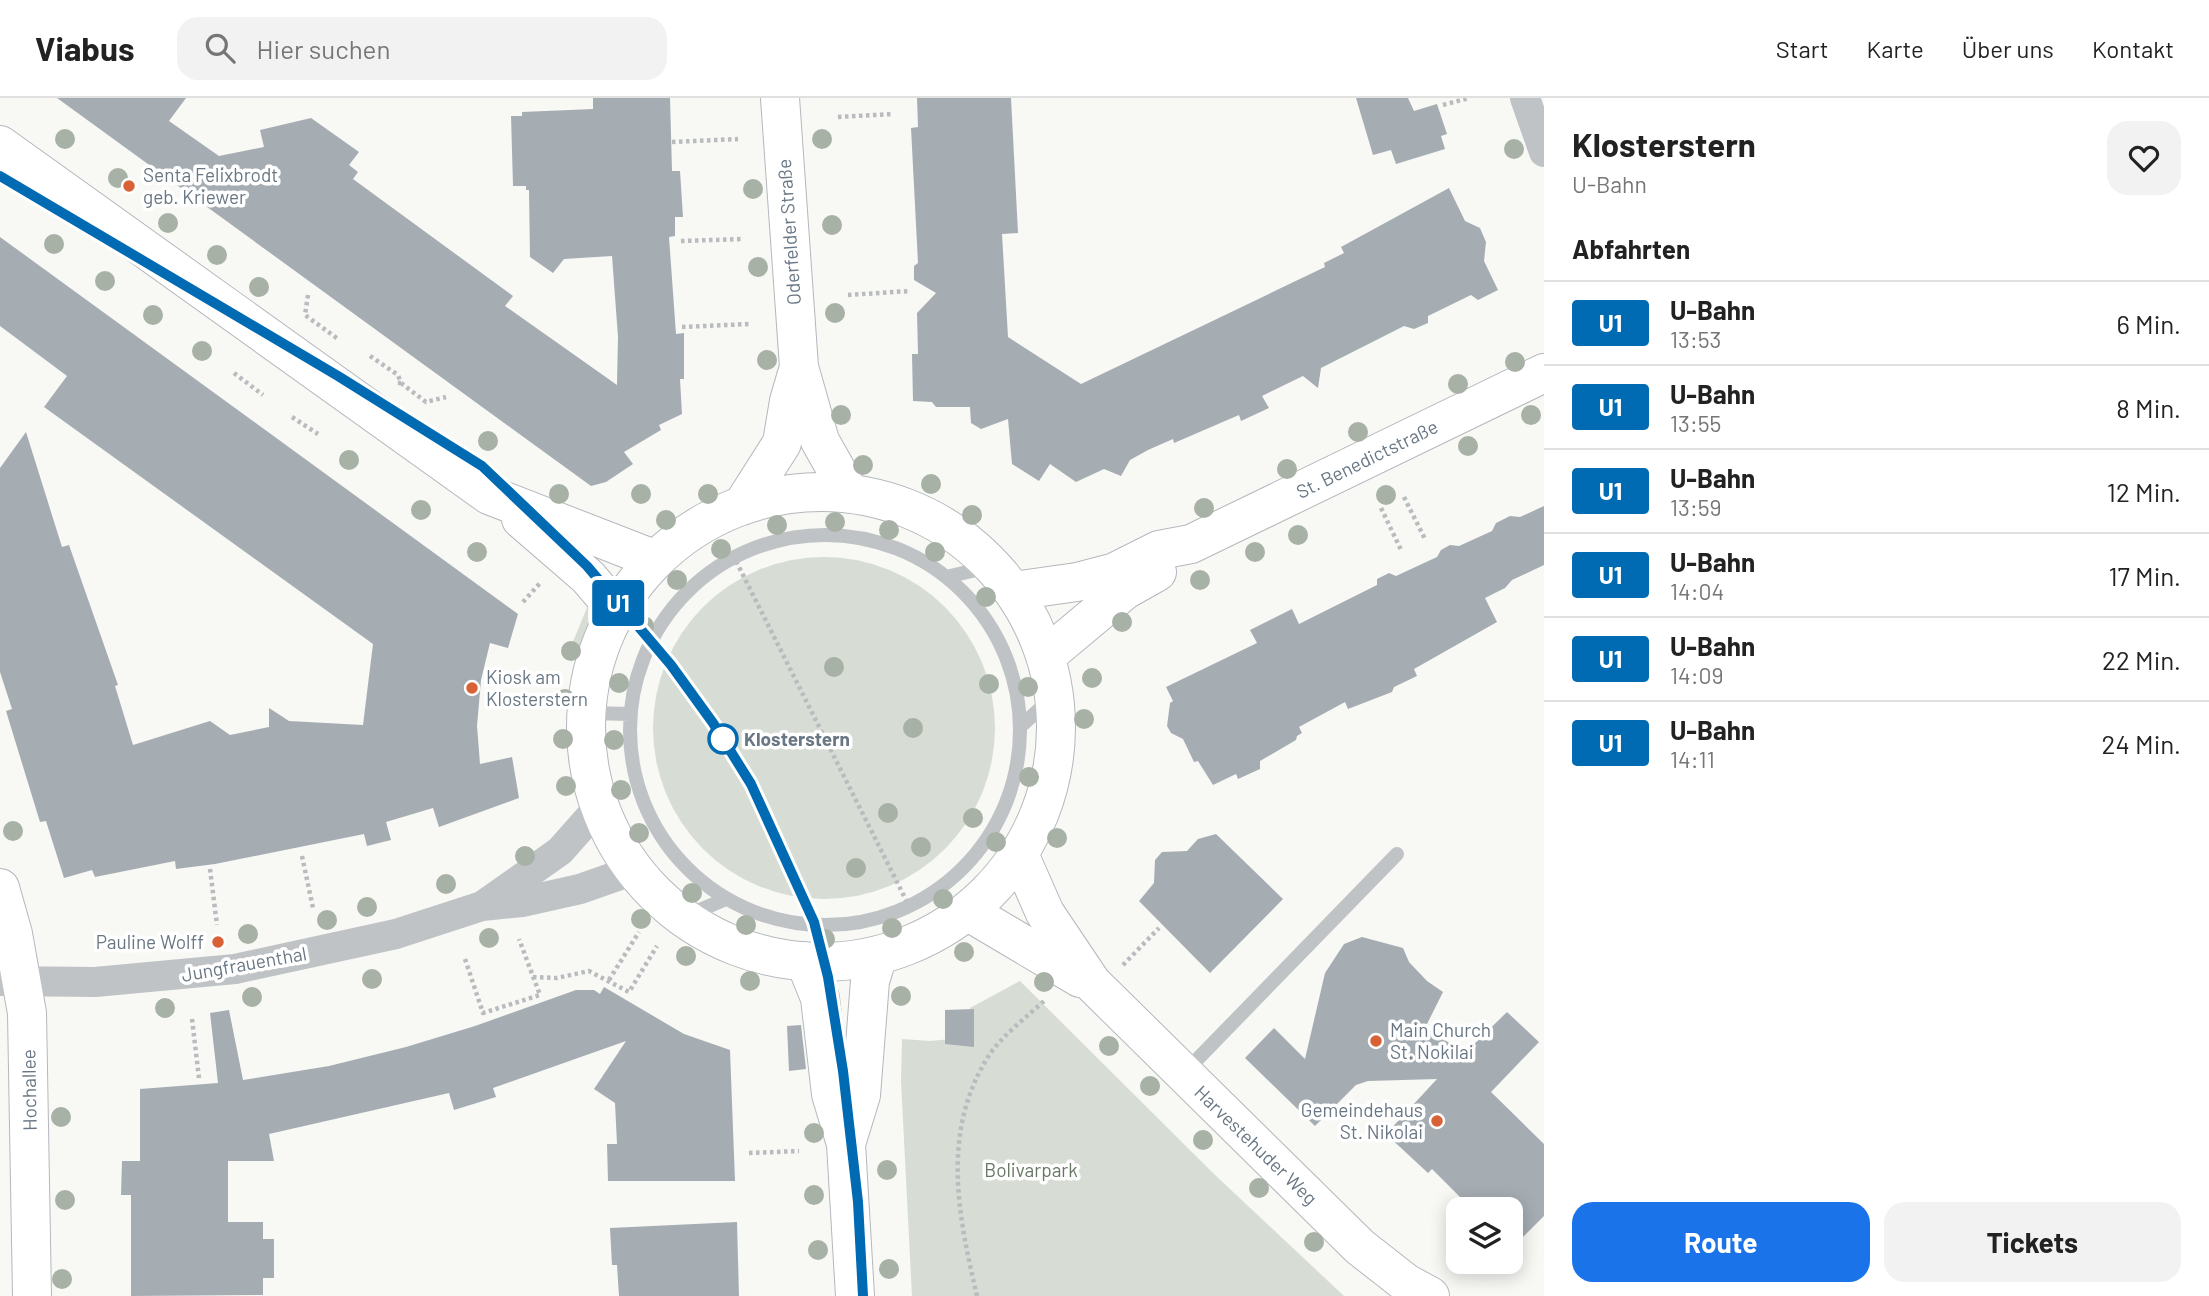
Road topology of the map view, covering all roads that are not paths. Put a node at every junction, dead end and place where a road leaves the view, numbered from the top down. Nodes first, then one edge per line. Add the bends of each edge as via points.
1 (780, 98) edge
2 (1525, 98) edge
3 (0, 145) edge
4 (1544, 152) edge
5 (799, 367) junction
6 (1544, 373) edge
7 (850, 494) junction
8 (498, 500) junction
9 (741, 506) junction
10 (1191, 544) junction
11 (656, 560) junction
12 (946, 577) junction
13 (1003, 578) junction
14 (617, 611) junction
15 (1046, 656) junction
16 (1054, 696) junction
17 (587, 713) junction
18 (631, 714) junction
19 (1021, 726) junction
20 (599, 807) junction
21 (1019, 854) junction
22 (1397, 854) dead end
23 (634, 870) junction
24 (0, 888) edge
25 (726, 899) junction
26 (482, 906) junction
27 (967, 911) junction
28 (683, 917) junction
29 (878, 955) junction
30 (805, 961) junction
31 (1107, 974) junction
32 (11, 981) edge
33 (1183, 1074) junction
34 (846, 1144) junction
35 (32, 1296) edge
36 (855, 1296) edge
37 (1430, 1296) edge

1 - 5 main road, Oderfelder Straße
2 - 4 street
3 - 8 main road
5 - 7 main road, Oderfelder Straße via 820,441
5 - 9 main road, Oderfelder Straße via 782,443
6 - 10 main road, St. Benedictstraße
7 - 9 main road via 794,493
7 - 13 main road via 882,500 942,525
8 - 11 main road
8 - 14 main road via 588,577
9 - 11 main road via 686,534
10 - 13 main road, St. Benedictstraße via 1159,550 1115,572 1077,582
10 - 15 main road, St. Benedictstraße via 1167,566 1125,590
11 - 14 main road
12 - 13 lane
12 - 18 lane via 878,542 820,532 776,538 733,555 696,582 670,613 645,664
12 - 19 lane via 995,631 1015,688
13 - 15 main road via 1032,622
14 - 17 main road via 596,662
15 - 16 main road
16 - 19 lane
16 - 21 main road via 1051,779
17 - 18 lane
17 - 20 main road via 591,776
18 - 25 lane via 631,752 651,820 678,860
19 - 25 lane via 1012,787 995,826 960,872 909,906 890,916 839,926 777,918
20 - 23 main road
20 - 26 street, Jungfrauenthal via 560,851
21 - 27 main road via 995,886
21 - 31 main road, Harvestehuder Weg via 1045,913
22 - 33 lane
23 - 26 street, Jungfrauenthal via 580,889
23 - 28 main road
24 - 32 main road, Hochallee
25 - 28 lane
26 - 32 street, Jungfrauenthal via 396,934 235,969 95,982
27 - 29 main road via 929,936
27 - 31 main road, Harvestehuder Weg
28 - 30 main road via 749,951
29 - 30 main road
29 - 34 main road via 870,981 861,1095
30 - 34 main road via 820,998 831,1094
31 - 33 main road, Harvestehuder Weg
32 - 35 main road, Hochallee via 29,1052
33 - 37 main road, Harvestehuder Weg via 1360,1247
34 - 36 main road

